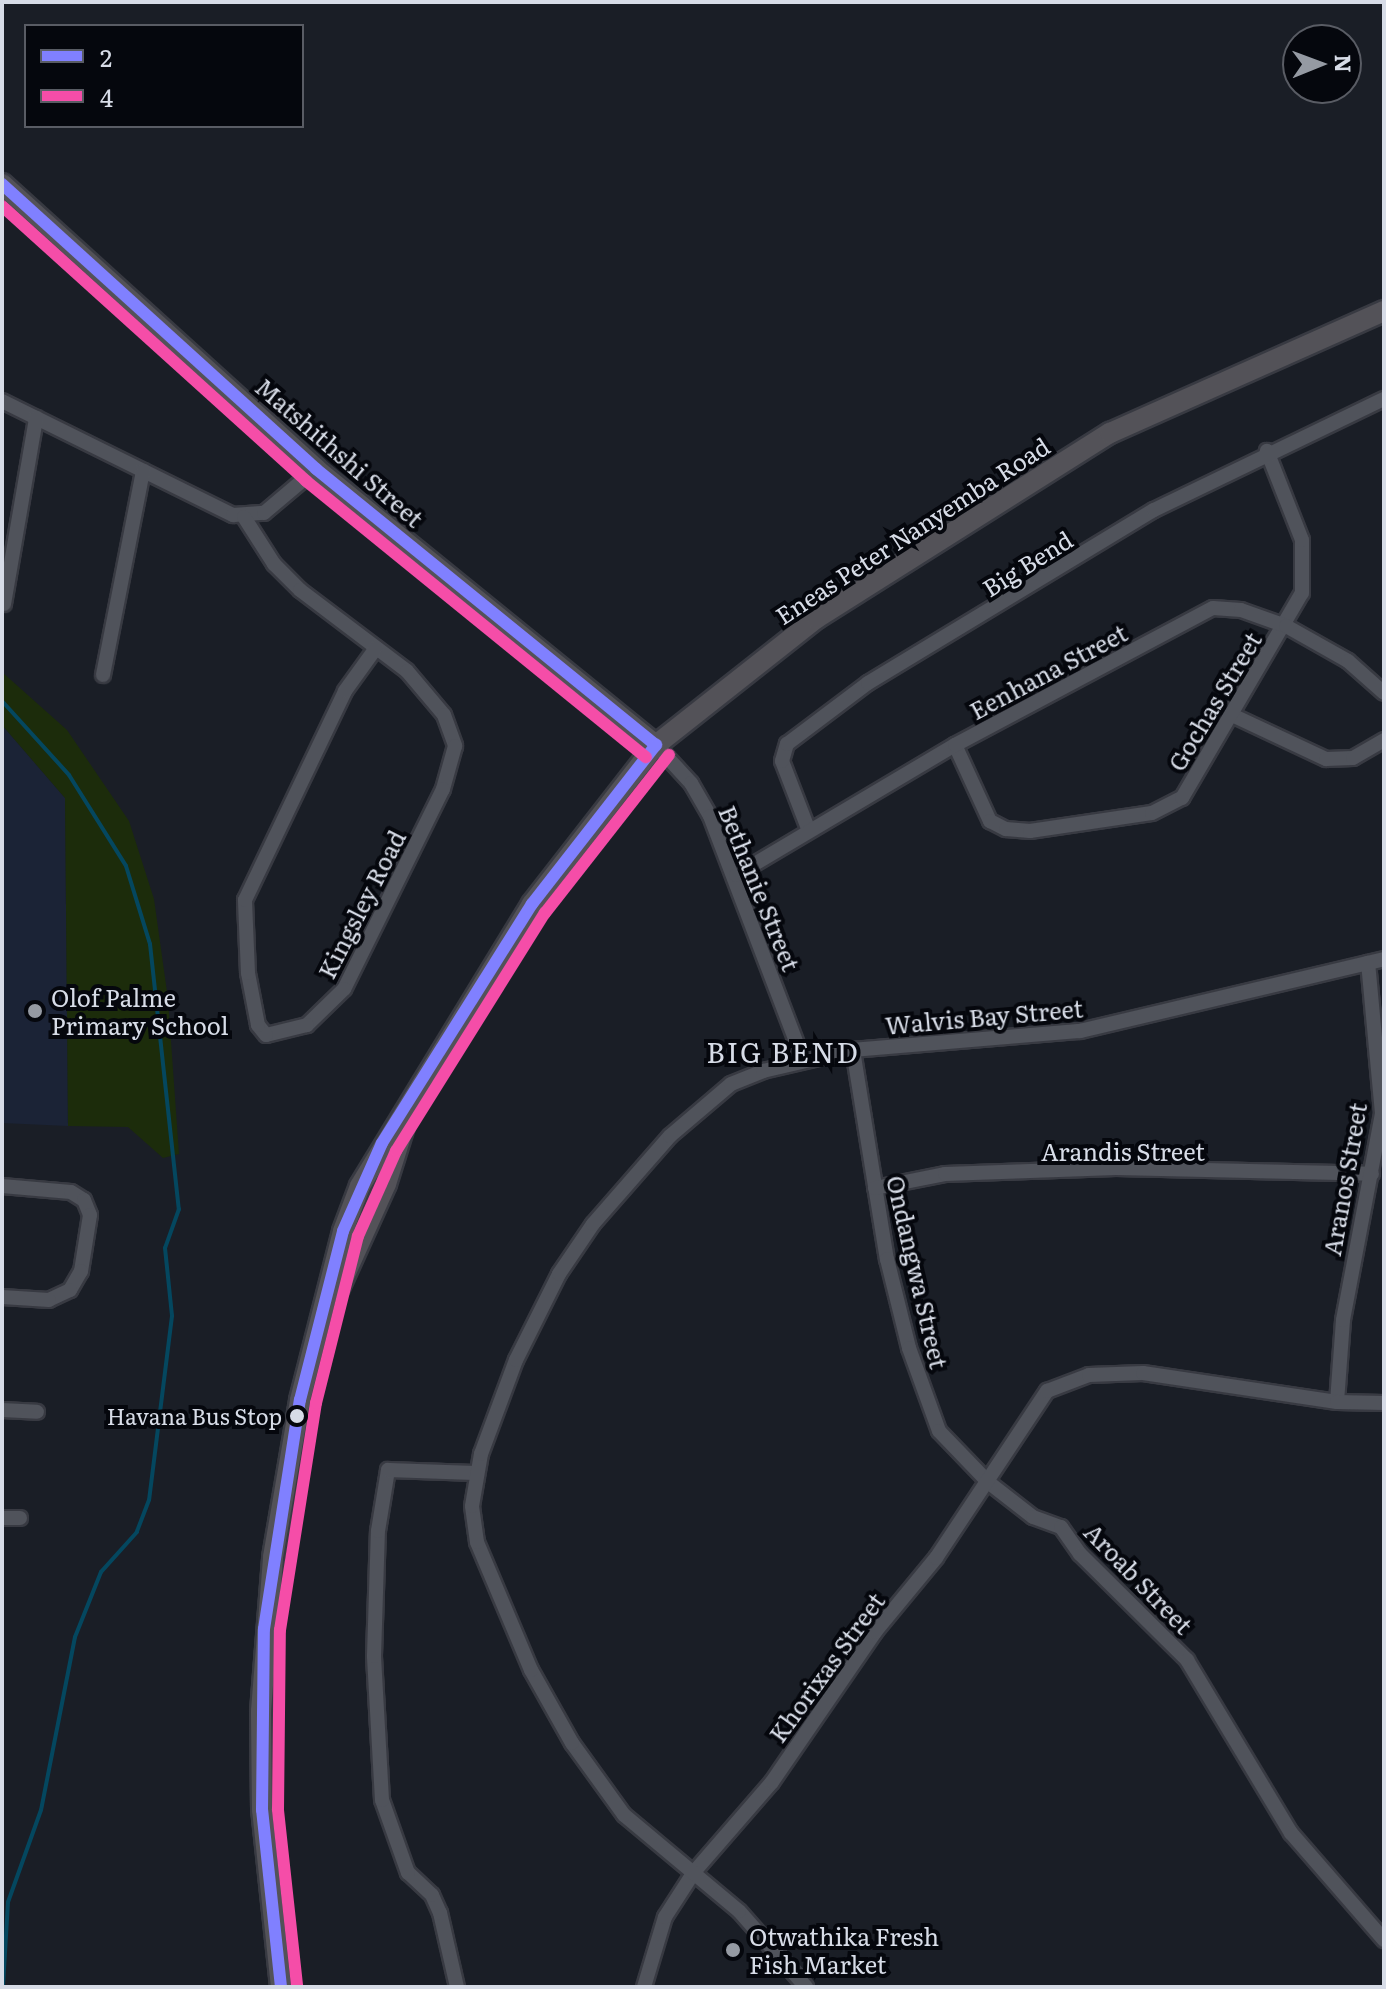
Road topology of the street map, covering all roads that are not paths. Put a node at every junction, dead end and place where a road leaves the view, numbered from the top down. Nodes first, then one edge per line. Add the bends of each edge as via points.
1 (2, 184) edge
2 (1384, 311) edge
3 (1384, 399) edge
4 (2, 401) edge
5 (36, 418) junction
6 (1267, 451) junction
7 (316, 469) junction
8 (143, 471) junction
9 (244, 517) junction
10 (4, 604) dead end
11 (1286, 626) junction
12 (376, 648) junction
13 (103, 675) dead end
14 (1384, 693) edge
15 (1232, 715) junction
16 (1384, 740) edge
17 (656, 745) junction
18 (955, 745) junction
19 (809, 831) junction
20 (736, 875) junction
21 (1384, 959) edge
22 (1368, 963) junction
23 (853, 1050) junction
24 (803, 1059) junction
25 (1372, 1174) junction
26 (2, 1186) edge
27 (875, 1188) junction
28 (2, 1297) edge
29 (1337, 1402) junction
30 (1384, 1403) edge
31 (2, 1410) edge
32 (37, 1412) dead end
33 (475, 1473) junction
34 (988, 1482) junction
35 (2, 1518) edge
36 (20, 1518) dead end
37 (694, 1872) junction
38 (1384, 1940) edge
39 (281, 1987) edge
40 (457, 1987) edge
41 (644, 1987) edge
42 (806, 1987) edge

1 - 7 main road, Matshithshi Street
2 - 17 main road, Eneas Peter Nanyemba Road via 1110,433 817,618
3 - 6 street, Big Bend
4 - 5 street
5 - 8 street
5 - 10 street
6 - 11 street, Gochas Street via 1302,540 1306,567 1302,593
6 - 19 street, Big Bend via 1154,510 868,683 787,744 782,761
7 - 9 street via 264,513
7 - 17 main road, Matshithshi Street
8 - 9 street
8 - 13 street
9 - 12 street, Kingsley Road via 274,564 300,590
11 - 14 street, Eenhana Street via 1348,661
11 - 15 street, Gochas Street
11 - 18 street, Eenhana Street via 1241,610 1213,608
12 - 12 street, Kingsley Road via 407,671 444,715 455,746 452,767 344,989 307,1025 266,1035 258,1025 248,973 245,900 345,691
15 - 16 street via 1326,759 1353,758
15 - 18 street, Gochas Street via 1173,805 1152,813 1030,831 990,821
17 - 20 street, Bethanie Street via 691,783
17 - 39 main road, Eneas Peter Nanyemba Road via 532,904 360,1186 319,1329 283,1487 264,1629 262,1810
18 - 19 street, Eenhana Street
19 - 20 street, Eenhana Street
20 - 24 street, Bethanie Street
21 - 22 street, Walvis Bay Street
22 - 23 street, Walvis Bay Street via 1080,1031
22 - 25 street, Aranos Street via 1382,1113
23 - 24 street, Walvis Bay Street
23 - 27 street, Ondangwa Street
24 - 33 street, Walvis Bay Street via 731,1084 699,1108 593,1224 559,1274 516,1360
25 - 27 street, Arandis Street via 1116,1168 945,1174
25 - 29 street, Aranos Street via 1343,1320
26 - 28 street via 71,1192 84,1200 90,1215 81,1271 70,1290 49,1300
27 - 34 street, Ondangwa Street via 887,1259 927,1403 951,1449
29 - 30 street
29 - 34 street via 1143,1373 1089,1375 1047,1391
31 - 32 street
33 - 37 street, Walvis Bay Street via 477,1542 531,1670 572,1743 624,1815
33 - 40 street via 388,1470 378,1531 374,1656 382,1800 408,1873 432,1895 440,1913
34 - 37 street, Khorixas Street via 875,1632 772,1782
34 - 38 street, Aroab Street via 1033,1517 1061,1527 1080,1554 1187,1660 1291,1833
35 - 36 street
37 - 41 street, Khorixas Street via 665,1917
37 - 42 street, Walvis Bay Street via 769,1941

